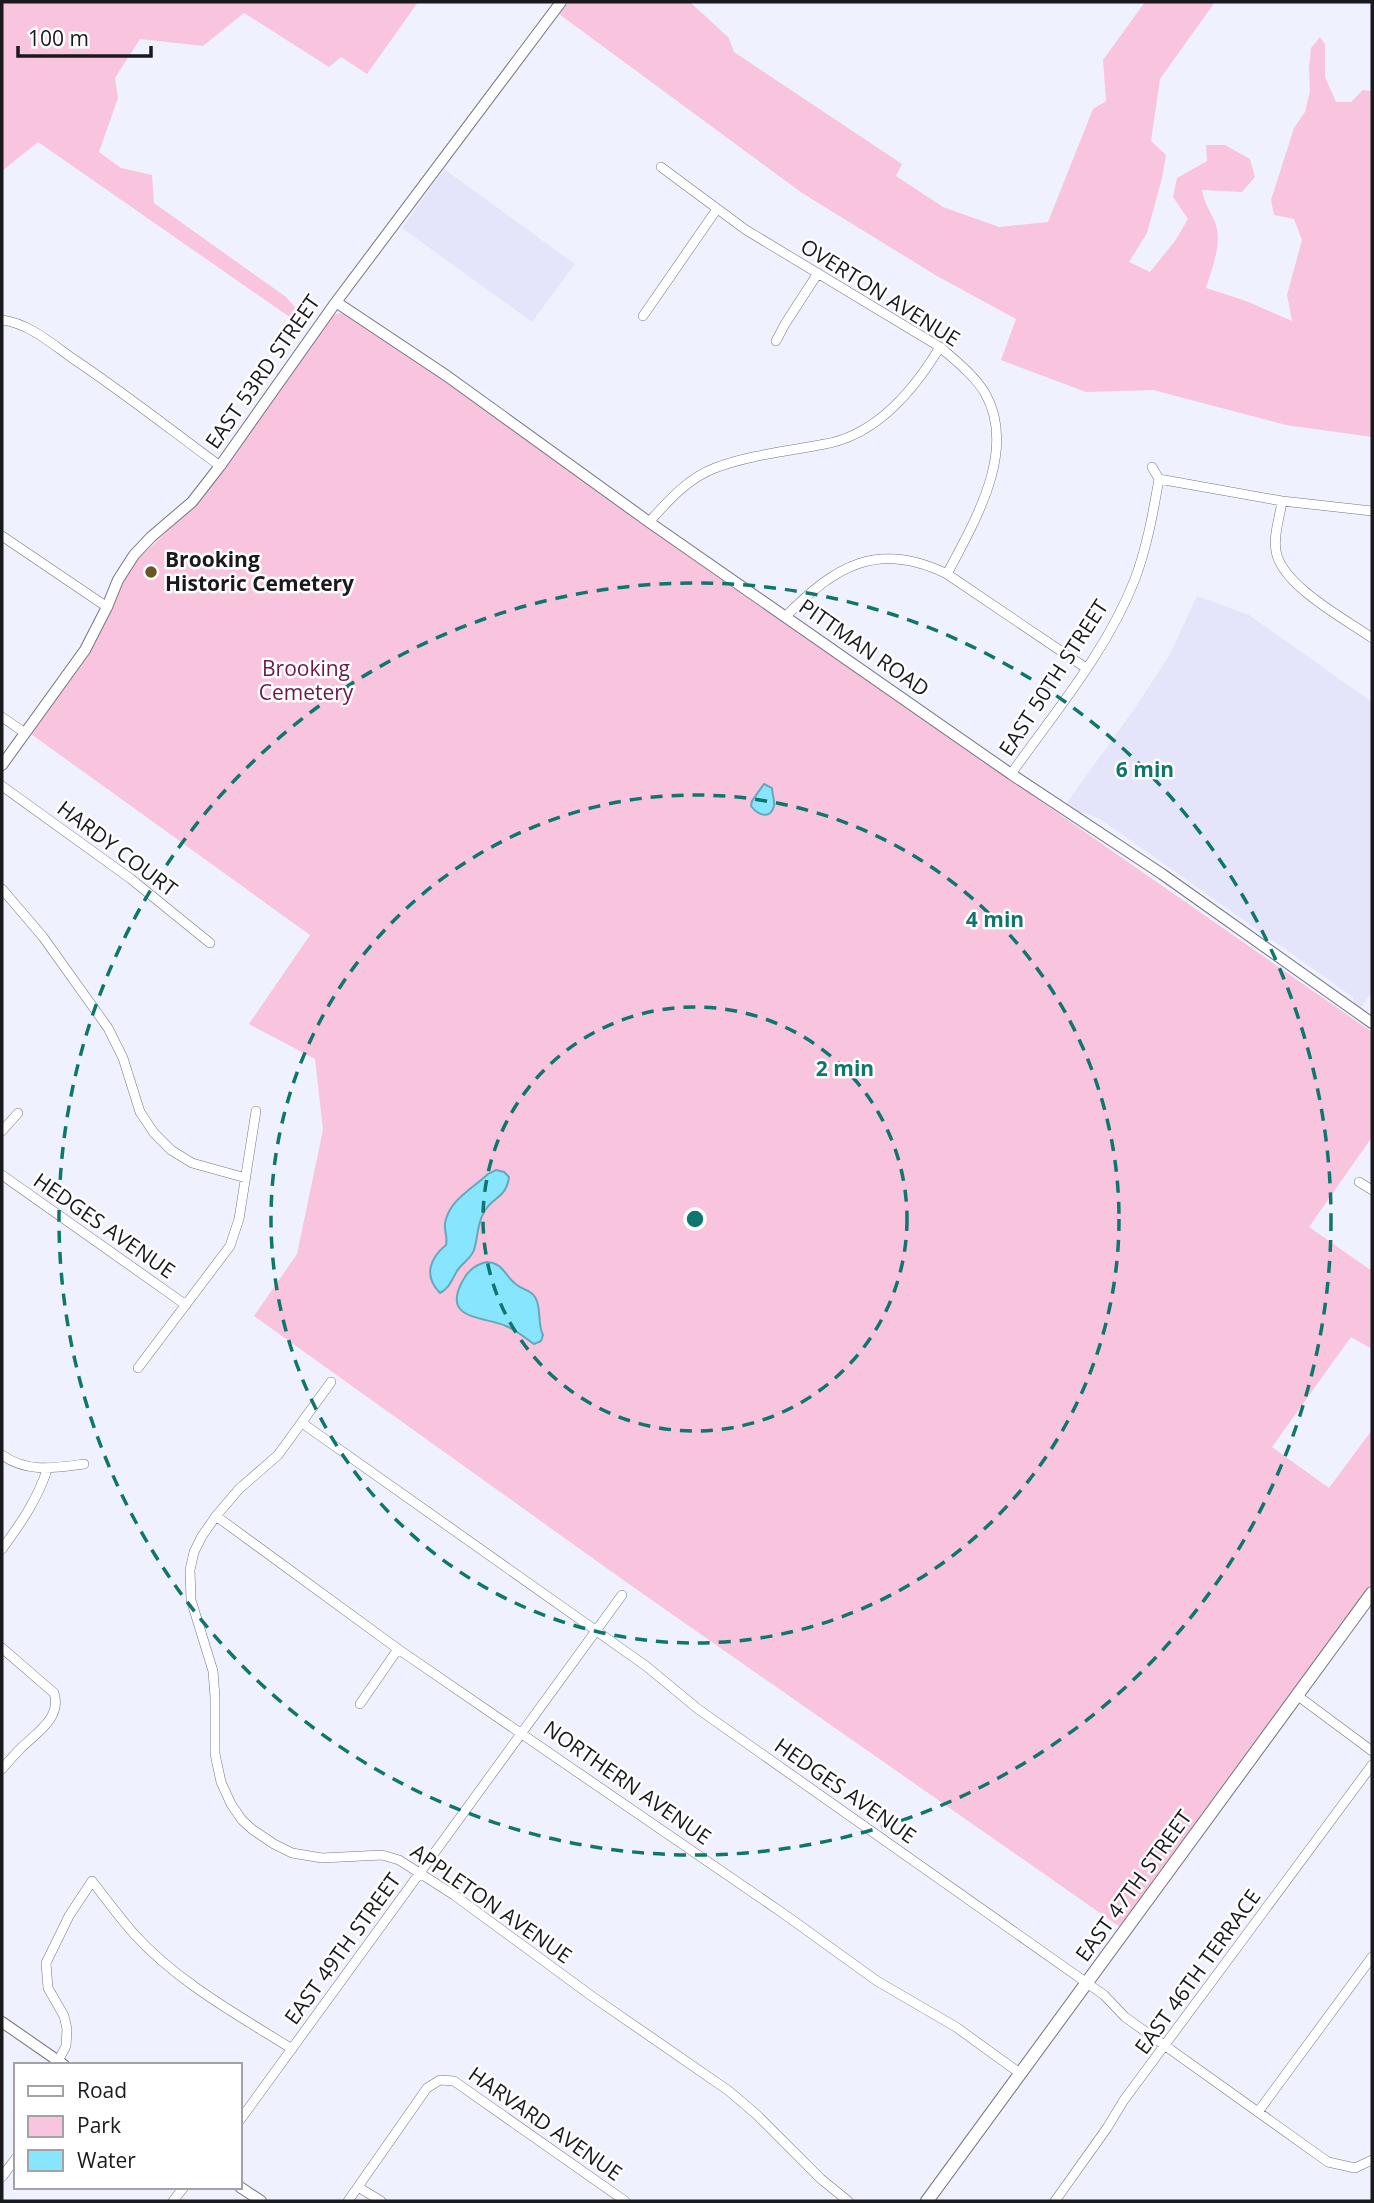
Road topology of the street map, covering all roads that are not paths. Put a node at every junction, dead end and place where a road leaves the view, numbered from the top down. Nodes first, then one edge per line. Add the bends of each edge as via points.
1 (561, 2) edge
2 (661, 167) dead end
3 (717, 209) junction
4 (818, 273) junction
5 (336, 302) junction
6 (643, 317) dead end
7 (2, 320) edge
8 (776, 341) dead end
9 (940, 347) junction
10 (220, 466) junction
11 (1152, 467) dead end
12 (1159, 480) junction
13 (1282, 501) junction
14 (1372, 511) edge
15 (649, 522) junction
16 (2, 536) edge
17 (947, 574) junction
18 (107, 607) junction
19 (786, 617) junction
20 (1372, 638) edge
21 (1086, 668) junction
22 (2, 717) edge
23 (25, 733) junction
24 (2, 765) edge
25 (1011, 774) junction
26 (2, 786) edge
27 (2, 889) edge
28 (210, 943) dead end
29 (1372, 1023) edge
30 (256, 1111) dead end
31 (18, 1113) dead end
32 (2, 1132) edge
33 (2, 1175) edge
34 (246, 1178) junction
35 (1359, 1182) dead end
36 (1372, 1190) edge
37 (186, 1305) junction
38 (138, 1368) dead end
39 (331, 1382) dead end
40 (302, 1423) junction
41 (2, 1455) edge
42 (84, 1464) dead end
43 (47, 1470) junction
44 (216, 1517) junction
45 (2, 1549) edge
46 (1372, 1594) edge
47 (622, 1595) dead end
48 (596, 1631) junction
49 (2, 1648) edge
50 (398, 1649) junction
51 (1298, 1696) junction
52 (360, 1704) dead end
53 (522, 1732) junction
54 (1372, 1751) edge
55 (1372, 1765) edge
56 (2, 1769) edge
57 (419, 1873) junction
58 (1372, 1957) edge
59 (1087, 1984) junction
60 (2, 2022) edge
61 (1165, 2045) junction
62 (292, 2049) junction
63 (61, 2063) edge
64 (1021, 2074) junction
65 (1258, 2112) junction
66 (242, 2117) edge
67 (1372, 2160) edge
68 (14, 2161) edge
69 (2, 2177) edge
70 (358, 2187) junction
71 (242, 2188) edge
72 (261, 2201) edge
73 (348, 2201) edge
74 (381, 2201) edge
75 (625, 2201) edge
76 (848, 2201) edge
77 (927, 2201) edge
78 (1055, 2201) edge

1 - 5 street, EAST 53RD STREET
2 - 3 street, OVERTON AVENUE
3 - 4 street, OVERTON AVENUE
3 - 6 street
4 - 8 street
4 - 9 street, OVERTON AVENUE
5 - 10 street, EAST 53RD STREET
5 - 15 street, PITTMAN ROAD
7 - 10 street via 32,330
9 - 15 street via 909,392 865,428 827,444 716,467 680,489
9 - 17 street, OVERTON AVENUE via 984,392 998,435 974,522
10 - 18 street, EAST 53RD STREET via 192,502 134,555
11 - 12 street
12 - 13 street
12 - 21 street, EAST 50TH STREET via 1135,579 1115,623
13 - 14 street
13 - 20 street via 1275,550 1286,575
15 - 19 street, PITTMAN ROAD
16 - 18 street
17 - 19 street via 905,558 868,561 824,581
17 - 21 street
18 - 23 street, EAST 53RD STREET via 85,650
19 - 25 street, PITTMAN ROAD
21 - 25 street, EAST 50TH STREET
22 - 23 street
23 - 24 street, EAST 53RD STREET
25 - 29 street, PITTMAN ROAD
26 - 28 street, HARDY COURT via 131,878
27 - 34 street via 108,1028 140,1112 154,1133 192,1163
30 - 34 street
31 - 32 street
33 - 37 street, HEDGES AVENUE
34 - 37 street via 230,1245
35 - 36 street
37 - 38 street
39 - 40 street, APPLETON AVENUE
40 - 44 street, APPLETON AVENUE via 278,1455 239,1489
40 - 48 street, HEDGES AVENUE
41 - 43 street
42 - 43 street
43 - 45 street via 29,1512
44 - 50 street, NORTHERN AVENUE
44 - 57 street, APPLETON AVENUE via 194,1552 189,1587 212,1671 215,1754 230,1804 253,1830 292,1853 322,1858 382,1855
46 - 51 main road, EAST 47TH STREET
47 - 48 street, EAST 49TH STREET
48 - 53 street, EAST 49TH STREET
48 - 59 street, HEDGES AVENUE via 698,1709
49 - 56 street via 54,1693 56,1701 40,1733
50 - 52 street
50 - 53 street, NORTHERN AVENUE
51 - 54 street
51 - 59 main road, EAST 47TH STREET
53 - 57 street, EAST 49TH STREET
53 - 64 street, NORTHERN AVENUE via 877,1981 956,2027
55 - 61 street, EAST 46TH TERRACE
57 - 62 street, EAST 49TH STREET
57 - 76 street, APPLETON AVENUE via 729,2091
58 - 65 street
59 - 61 street, HEDGES AVENUE
59 - 64 main road, EAST 47TH STREET
60 - 63 street
61 - 65 street, HEDGES AVENUE
61 - 78 street, EAST 46TH TERRACE
62 - 63 street via 175,1972 136,1936 92,1881 46,1963 48,1988 68,2029
62 - 66 street, EAST 49TH STREET
64 - 77 main road, EAST 47TH STREET
65 - 67 street, HEDGES AVENUE via 1328,2162 1355,2168
68 - 69 street
70 - 73 street
70 - 74 street
70 - 75 street, HARVARD AVENUE via 427,2088 445,2080 454,2081
71 - 72 street

